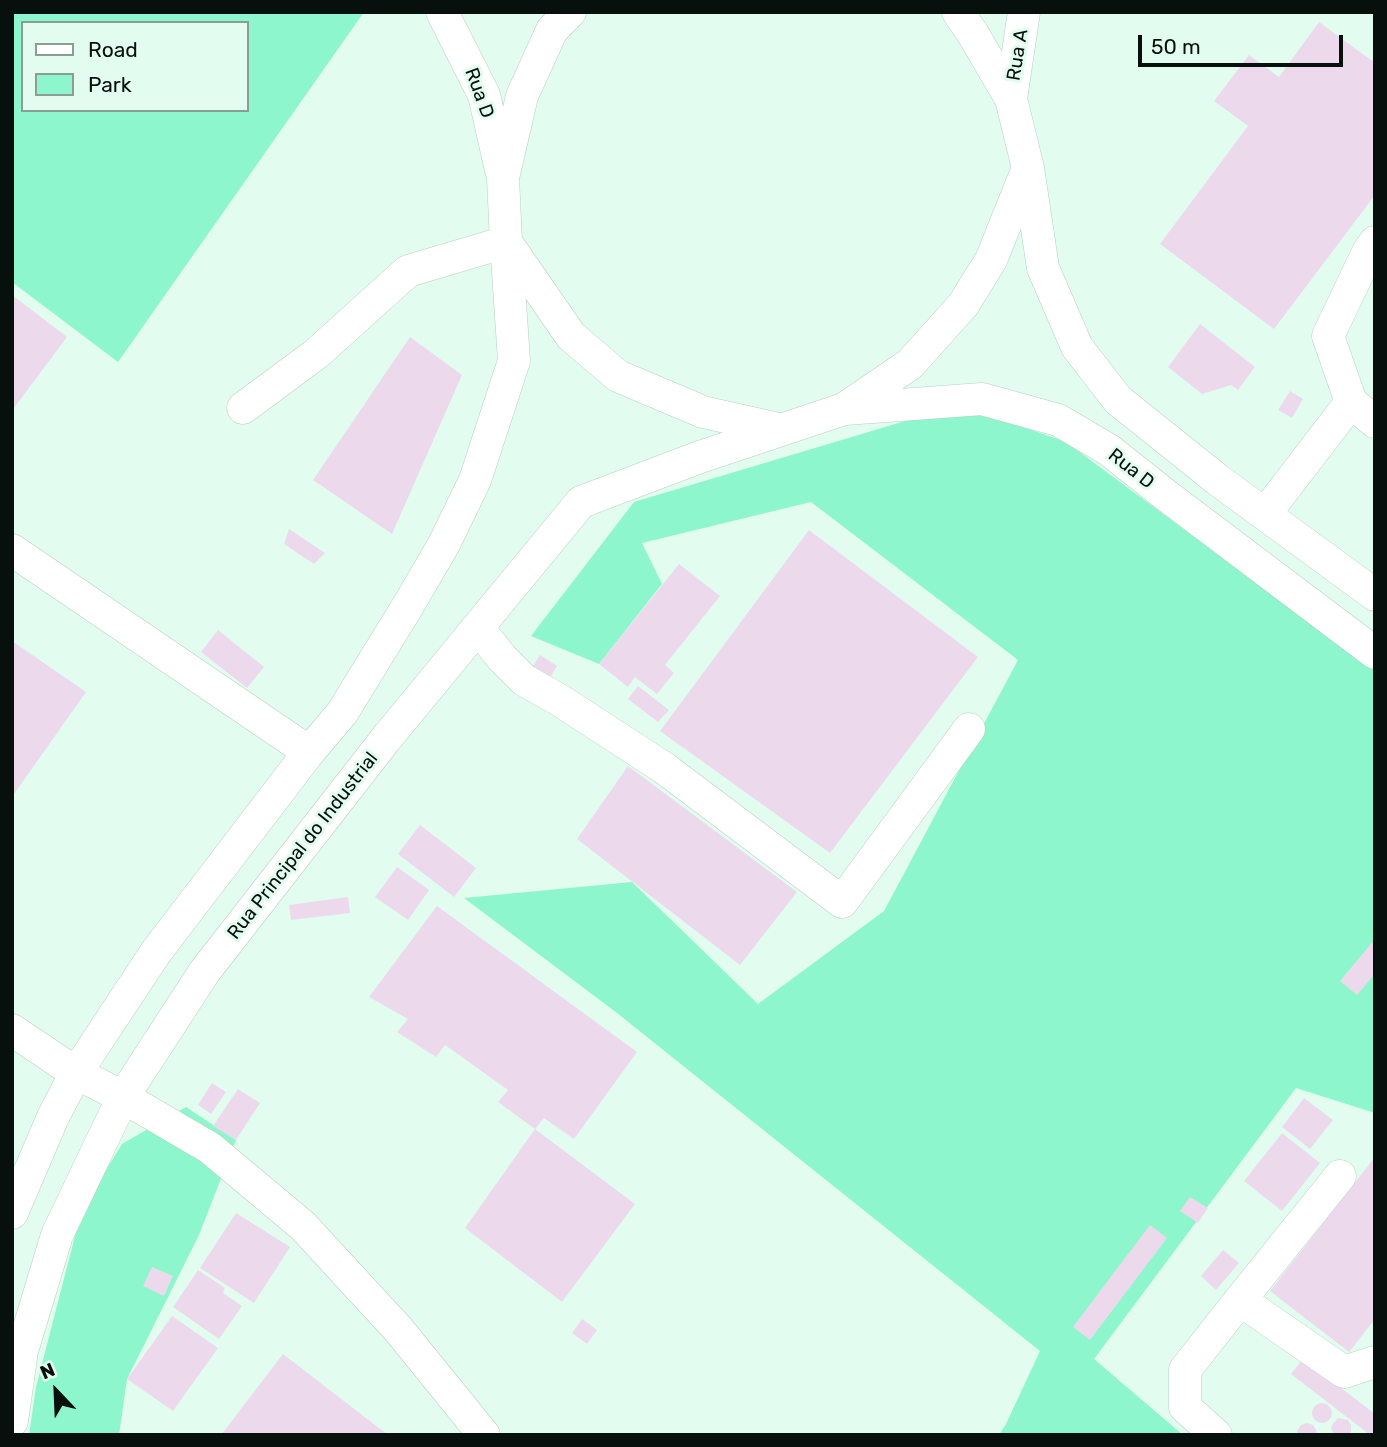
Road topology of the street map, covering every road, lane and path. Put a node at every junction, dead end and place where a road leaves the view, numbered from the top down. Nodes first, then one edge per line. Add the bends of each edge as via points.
1 (442, 12) edge
2 (570, 12) edge
3 (958, 12) edge
4 (1024, 12) edge
5 (1011, 99) junction
6 (1028, 168) junction
7 (503, 178) junction
8 (506, 242) junction
9 (1375, 242) edge
10 (1351, 402) junction
11 (243, 408) dead end
12 (844, 409) junction
13 (1375, 422) edge
14 (780, 429) junction
15 (1265, 514) junction
16 (12, 550) edge
17 (1375, 594) edge
18 (478, 628) junction
19 (1375, 653) edge
20 (968, 729) dead end
21 (309, 752) junction
22 (12, 1030) edge
23 (76, 1073) junction
24 (123, 1097) junction
25 (1340, 1177) dead end
26 (12, 1213) edge
27 (1240, 1300) junction
28 (1375, 1362) edge
29 (12, 1421) edge
30 (484, 1435) edge
31 (1216, 1435) edge

1 - 7 street, Rua D via 484,95
2 - 7 street via 552,30 522,96
3 - 5 street
4 - 5 street, Rua A
5 - 6 street
6 - 12 street via 991,260 963,305 910,363
6 - 15 street via 1043,268 1077,347 1118,400
7 - 8 street
8 - 11 street via 408,271 316,354
8 - 14 street via 571,335 618,376 704,412
8 - 21 street via 514,361 475,480 396,626 342,713
9 - 10 street via 1328,336
10 - 13 street
10 - 15 street
12 - 14 street, Rua Principal do Industrial
12 - 19 street, Rua D via 982,399 1058,420 1109,450
14 - 18 street, Rua Principal do Industrial via 581,502
15 - 17 street
16 - 21 street
18 - 20 street via 524,680 664,768 842,902
18 - 24 street, Rua Principal do Industrial via 205,971
21 - 23 street via 156,952
22 - 23 street
23 - 24 street
23 - 26 street
24 - 29 street, Rua Principal do Industrial via 57,1235 22,1351
24 - 30 street via 210,1148 303,1226 398,1329
25 - 27 street
27 - 28 street via 1344,1372
27 - 31 street via 1185,1370 1185,1407

